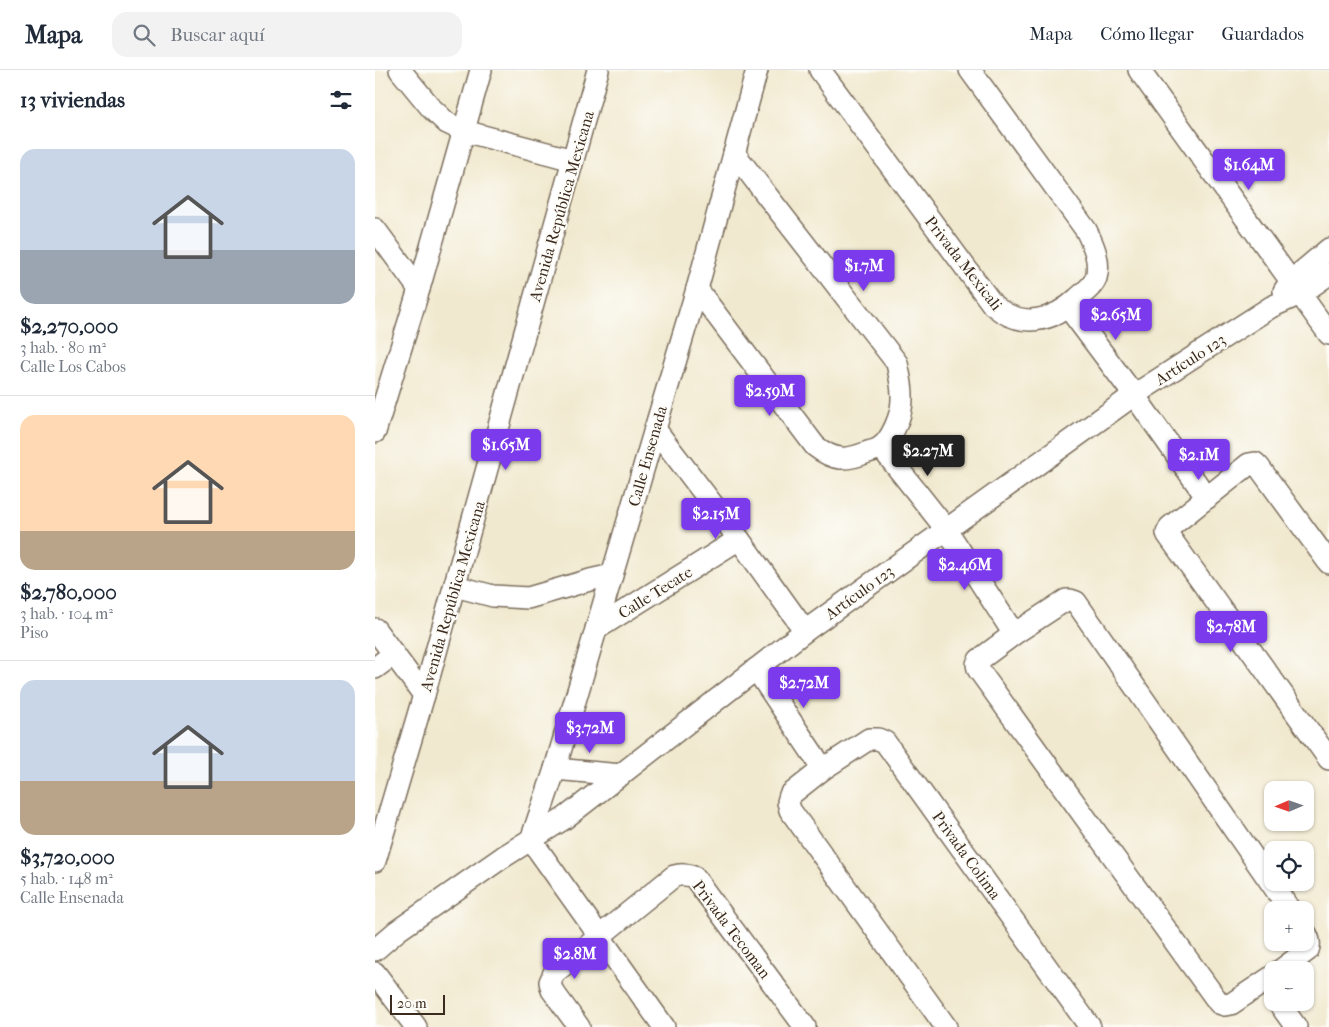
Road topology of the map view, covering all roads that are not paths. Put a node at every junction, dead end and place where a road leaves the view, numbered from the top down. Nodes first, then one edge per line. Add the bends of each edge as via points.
1 (399, 70) edge
2 (481, 70) edge
3 (598, 70) edge
4 (757, 70) edge
5 (820, 70) edge
6 (970, 70) edge
7 (1139, 70) edge
8 (464, 131) junction
9 (734, 154) junction
10 (573, 160) junction
11 (375, 229) edge
12 (1329, 249) edge
13 (1329, 274) edge
14 (1296, 288) junction
15 (419, 289) junction
16 (697, 290) junction
17 (1068, 308) junction
18 (1329, 334) edge
19 (1134, 395) junction
20 (376, 427) edge
21 (655, 429) junction
22 (881, 447) junction
23 (1207, 498) junction
24 (946, 529) junction
25 (739, 539) junction
26 (1329, 563) edge
27 (612, 575) junction
28 (455, 586) junction
29 (375, 629) edge
30 (596, 629) junction
31 (805, 631) junction
32 (1014, 634) junction
33 (394, 654) junction
34 (375, 668) edge
35 (756, 669) junction
36 (425, 694) junction
37 (1329, 759) edge
38 (555, 768) junction
39 (823, 769) junction
40 (621, 775) junction
41 (531, 840) junction
42 (375, 861) edge
43 (1284, 901) edge
44 (600, 937) junction
45 (375, 950) edge
46 (1307, 951) edge
47 (1293, 961) edge
48 (377, 984) edge
49 (1264, 988) edge
50 (1284, 1011) edge
51 (416, 1027) edge
52 (579, 1027) edge
53 (664, 1027) edge
54 (805, 1027) edge
55 (946, 1027) edge
56 (1091, 1027) edge
57 (1296, 1027) edge

1 - 8 street via 432,109 447,123
2 - 8 street
3 - 10 street, Avenida República Mexicana
4 - 9 street, Calle Ensenada
5 - 17 street, Privada Mexicali via 993,304 1003,313 1024,320 1042,319
6 - 17 street, Privada Mexicali via 1086,230 1094,246 1098,264 1096,277
7 - 14 street
8 - 10 street
8 - 15 street
9 - 16 street, Calle Ensenada
9 - 22 street via 897,363 902,388 901,409 892,433
10 - 28 street, Avenida República Mexicana
11 - 15 street
12 - 14 street, Artículo 123
13 - 14 street, Artículo 123
14 - 18 street
14 - 19 street, Artículo 123
15 - 20 street
16 - 21 street, Calle Ensenada
16 - 22 street via 815,446 833,458 843,459
17 - 19 street
19 - 23 street
19 - 24 street, Artículo 123
21 - 25 street
21 - 27 street, Calle Ensenada
22 - 24 street
23 - 26 street via 1249,464 1255,463
23 - 37 street via 1170,527 1167,533
24 - 31 street, Artículo 123
24 - 32 street
25 - 30 street, Calle Tecate
25 - 31 street
27 - 28 street via 528,598 493,596
27 - 30 street, Calle Ensenada
28 - 36 street, Avenida República Mexicana
29 - 33 street
30 - 38 street, Calle Ensenada
31 - 35 street, Artículo 123
32 - 43 street via 1066,600 1076,602
32 - 49 street via 983,656 977,664 978,669 1219,1003 1231,1004
33 - 34 street
33 - 36 street
35 - 39 street
35 - 40 street, Artículo 123
36 - 42 street, Avenida República Mexicana
38 - 40 street
38 - 41 street, Calle Ensenada
39 - 55 street, Privada Colima via 790,795 790,810
39 - 56 street, Privada Colima via 869,739 885,742
40 - 41 street, Artículo 123
41 - 44 street
41 - 45 street, Artículo 123 via 397,931
44 - 52 street via 554,973 550,982 552,990
44 - 53 street
44 - 54 street, Privada Tecoman via 674,876 694,876
46 - 47 street
48 - 51 street
50 - 57 street

